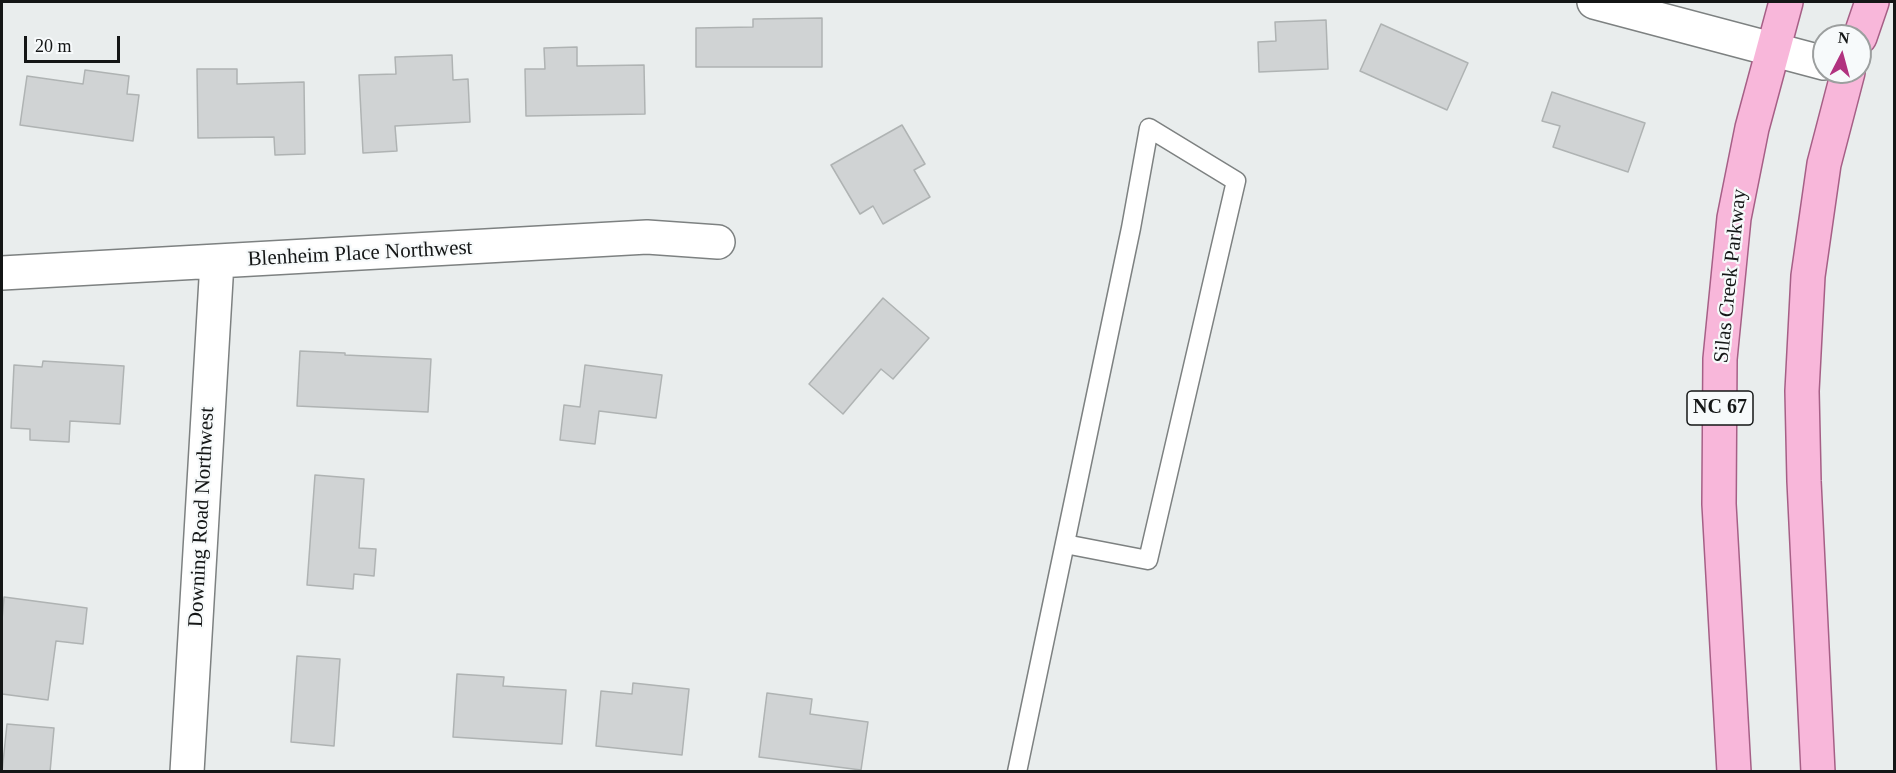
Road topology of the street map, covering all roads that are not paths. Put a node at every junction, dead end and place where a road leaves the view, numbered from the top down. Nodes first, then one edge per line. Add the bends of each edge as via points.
1 (1594, 2) edge
2 (1786, 2) edge
3 (1872, 2) edge
4 (1864, 24) edge
5 (1772, 49) junction
6 (1812, 60) edge
7 (1845, 84) edge
8 (718, 242) dead end
9 (217, 262) junction
10 (2, 273) edge
11 (1065, 544) junction
12 (188, 771) edge
13 (1017, 771) edge
14 (1734, 771) edge
15 (1818, 771) edge

1 - 5 street
2 - 5 main road, Silas Creek Parkway / NC 67
3 - 4 main road
5 - 6 street
5 - 14 main road, Silas Creek Parkway / NC 67 via 1734,218 1720,359 1719,504
7 - 15 main road via 1824,164 1808,276 1802,391
8 - 9 street, Blenheim Place Northwest via 647,237
9 - 10 street, Blenheim Place Northwest
9 - 12 street, Downing Road Northwest
11 - 11 lane via 1131,228 1149,128 1236,181 1148,560
11 - 13 lane

